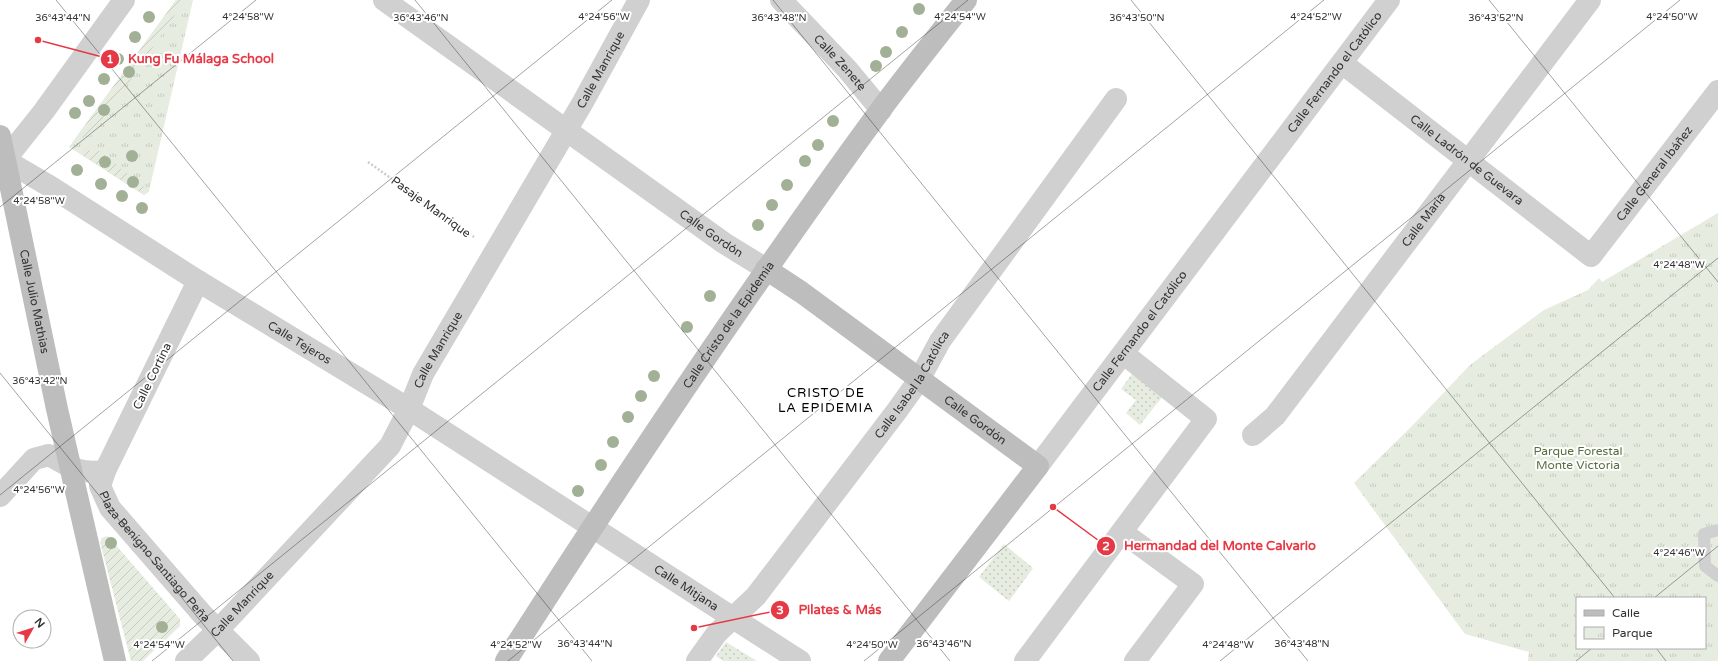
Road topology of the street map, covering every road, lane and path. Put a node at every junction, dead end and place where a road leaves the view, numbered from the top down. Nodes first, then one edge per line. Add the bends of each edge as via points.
1 (124, 0) edge
2 (384, 0) edge
3 (639, 0) edge
4 (781, 0) edge
5 (966, 0) edge
6 (1390, 0) edge
7 (1590, 0) edge
8 (1342, 63) junction
9 (1718, 91) edge
10 (1116, 99) dead end
11 (881, 110) junction
12 (567, 130) junction
13 (0, 136) edge
14 (5, 160) junction
15 (1470, 160) junction
16 (368, 162) dead end
17 (494, 252) junction
18 (1591, 256) joint
19 (766, 269) junction
20 (198, 281) junction
21 (1124, 354) junction
22 (919, 380) junction
23 (409, 409) junction
24 (1253, 436) dead end
25 (1038, 466) junction
26 (71, 468) junction
27 (105, 471) junction
28 (0, 496) edge
29 (593, 528) junction
30 (1718, 530) edge
31 (1122, 532) junction
32 (1718, 576) edge
33 (734, 617) junction
34 (218, 630) junction
35 (115, 661) edge
36 (186, 661) edge
37 (249, 661) edge
38 (506, 661) edge
39 (697, 661) edge
40 (800, 661) edge
41 (889, 661) edge
42 (1025, 661) edge
43 (1135, 661) edge

1 - 14 street via 44,111
2 - 12 street, Calle Gordón
3 - 12 street, Calle Manrique
4 - 11 street, Calle Zenete via 847,69
5 - 11 street, Calle Cristo de la Epidemia
6 - 8 street, Calle Fernando el Católico
7 - 15 street, Calle María
8 - 15 street, Calle Ladrón de Guevara
8 - 21 street, Calle Fernando el Católico
9 - 18 street, Calle General Ibáñez
10 - 22 street, Calle Isabel la Católica via 940,341
11 - 19 street, Calle Cristo de la Epidemia
12 - 17 street, Calle Manrique
12 - 19 street, Calle Gordón via 724,243
13 - 14 street, Calle Julio Mathias
14 - 20 street, Calle Tejeros
14 - 26 street, Calle Julio Mathias
15 - 18 street, Calle Ladrón de Guevara
15 - 24 street, Calle María via 1274,416
16 - 17 path, Pasaje Manrique
17 - 23 street, Calle Manrique via 424,374
19 - 22 street, Calle Gordón
19 - 29 street, Calle Cristo de la Epidemia via 695,371
20 - 23 street, Calle Tejeros
20 - 27 street, Calle Cortina
21 - 25 street, Calle Fernando el Católico
21 - 31 street via 1206,419
22 - 25 street, Calle Gordón
22 - 33 street, Calle Isabel la Católica via 756,596
23 - 29 street, Calle Tejeros
23 - 34 street, Calle Manrique via 390,446
25 - 41 street, Calle Fernando el Católico
26 - 27 street, Plaza Benigno Santiago Peña via 87,473
26 - 28 street, Plaza Benigno Santiago Peña via 49,455 34,459
26 - 35 street
27 - 34 street, Plaza Benigno Santiago Peña via 100,486 110,508
29 - 33 street, Calle Mitjana
29 - 38 street, Calle Cristo de la Epidemia
30 - 32 lane via 1704,534 1704,541 1705,566
31 - 42 street
31 - 43 street via 1193,584
33 - 39 street, Calle Isabel la Católica via 717,634
33 - 40 street, Calle Mitjana
34 - 36 street, Calle Manrique
34 - 37 street, Plaza Benigno Santiago Peña

